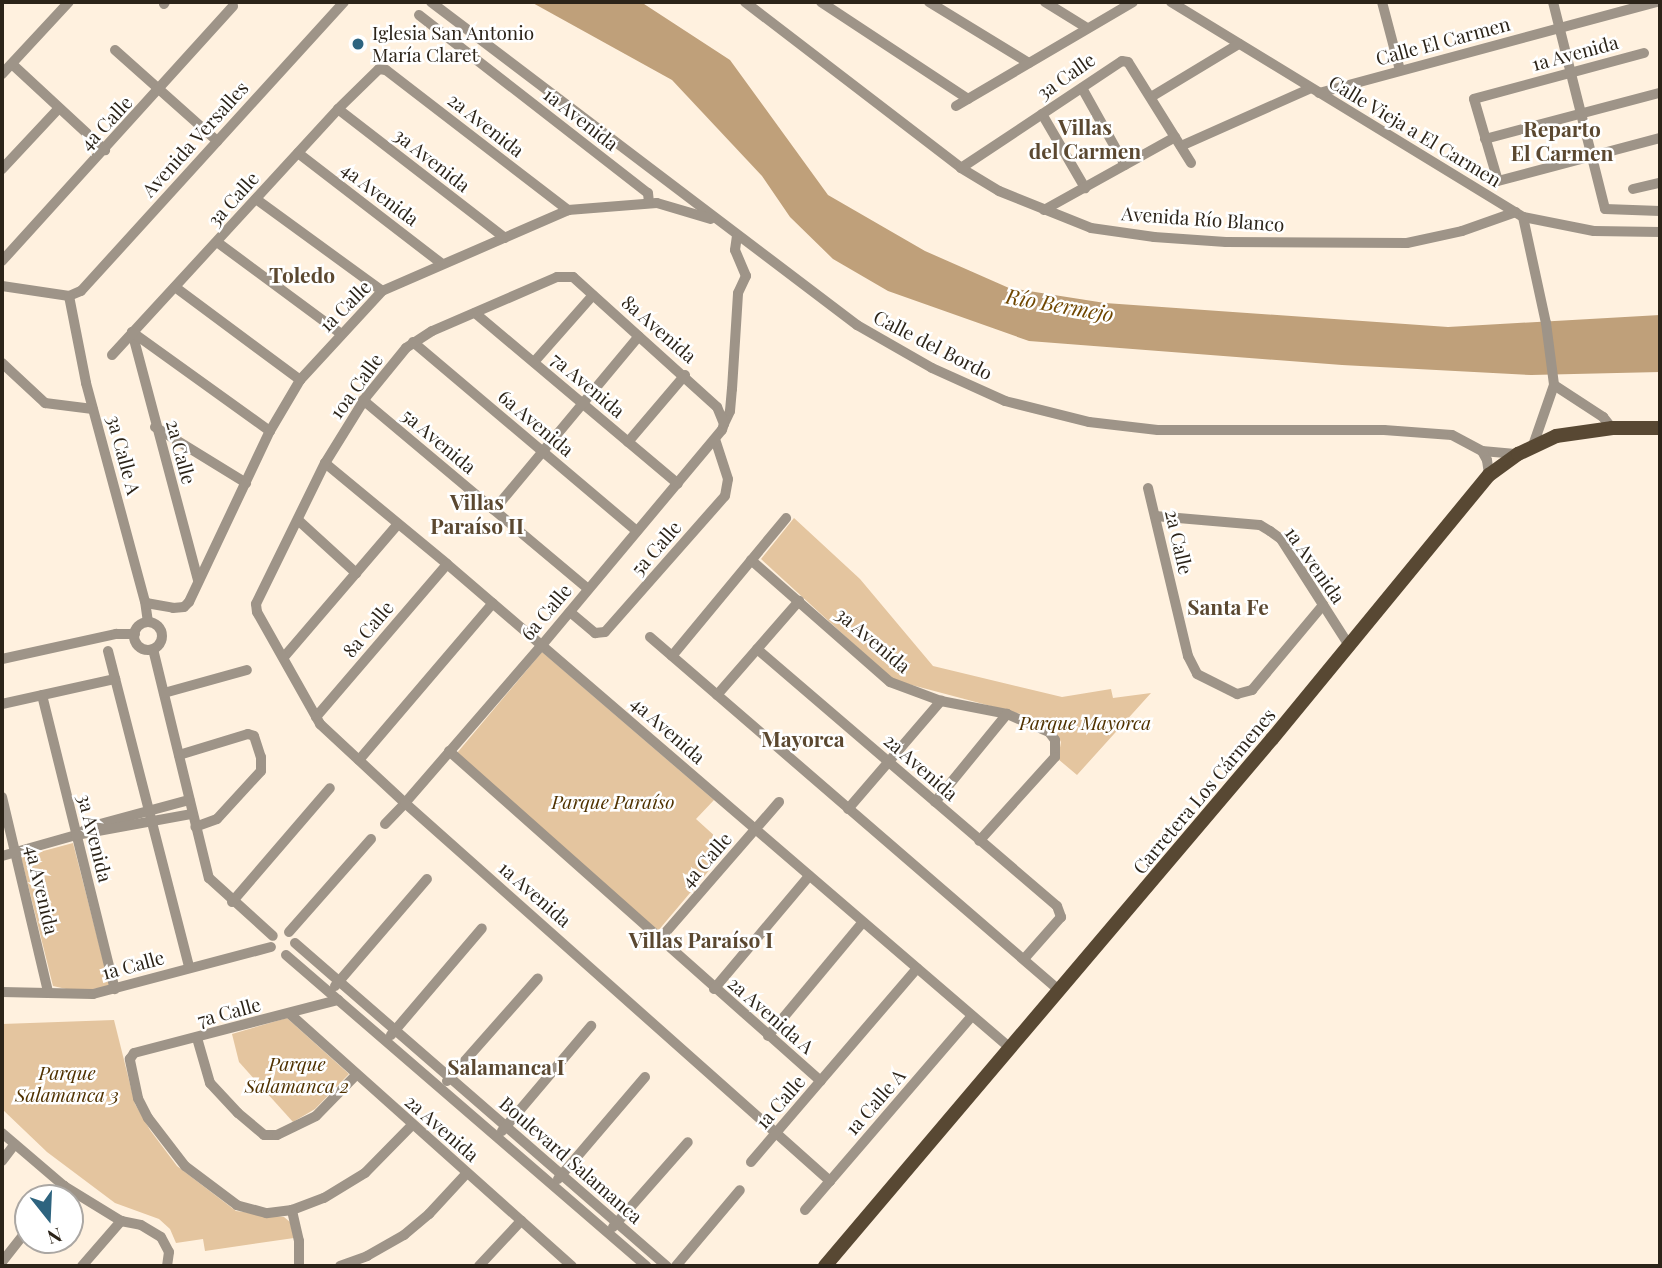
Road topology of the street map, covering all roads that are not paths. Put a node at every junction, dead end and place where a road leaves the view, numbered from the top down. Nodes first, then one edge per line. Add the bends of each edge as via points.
1 (69, 2) edge
2 (344, 2) edge
3 (431, 2) edge
4 (745, 2) edge
5 (821, 2) edge
6 (929, 2) edge
7 (1045, 2) edge
8 (1133, 2) edge
9 (1171, 2) edge
10 (1382, 2) edge
11 (1553, 2) edge
12 (1657, 2) edge
13 (233, 6) dead end
14 (419, 15) dead end
15 (1560, 27) junction
16 (1087, 28) junction
17 (1239, 44) junction
18 (115, 50) dead end
19 (1644, 53) dead end
20 (1029, 63) junction
21 (12, 64) junction
22 (383, 68) joint
23 (1400, 70) junction
24 (1571, 72) junction
25 (2, 75) edge
26 (1082, 88) junction
27 (160, 90) junction
28 (1315, 90) junction
29 (1659, 93) edge
30 (1151, 97) junction
31 (968, 99) junction
32 (956, 106) dead end
33 (59, 108) junction
34 (338, 109) junction
35 (1042, 114) junction
36 (1581, 114) junction
37 (1660, 138) edge
38 (1485, 139) junction
39 (216, 141) junction
40 (1178, 142) junction
41 (104, 150) junction
42 (298, 153) junction
43 (1591, 156) junction
44 (1191, 163) dead end
45 (1125, 165) junction
46 (2, 169) edge
47 (961, 169) junction
48 (1660, 183) edge
49 (1085, 188) junction
50 (1633, 189) dead end
51 (256, 199) junction
52 (649, 202) junction
53 (568, 210) junction
54 (1044, 210) junction
55 (1660, 211) edge
56 (1520, 215) junction
57 (719, 221) junction
58 (1660, 232) edge
59 (737, 235) junction
60 (505, 238) junction
61 (217, 242) junction
62 (2, 261) edge
63 (441, 263) junction
64 (566, 276) joint
65 (2, 286) edge
66 (175, 287) junction
67 (382, 291) junction
68 (593, 295) junction
69 (69, 296) junction
70 (475, 313) junction
71 (132, 332) junction
72 (340, 333) junction
73 (639, 336) junction
74 (413, 342) junction
75 (112, 355) dead end
76 (534, 362) junction
77 (2, 363) edge
78 (685, 375) junction
79 (300, 380) junction
80 (1553, 380) junction
81 (363, 400) junction
82 (582, 403) junction
83 (93, 409) junction
84 (723, 420) junction
85 (155, 427) junction
86 (1612, 428) junction
87 (1660, 428) edge
88 (270, 431) junction
89 (716, 441) junction
90 (628, 442) junction
91 (542, 451) junction
92 (1482, 451) junction
93 (1525, 451) junction
94 (325, 463) junction
95 (1489, 475) junction
96 (246, 483) junction
97 (678, 484) junction
98 (1148, 488) dead end
99 (494, 510) junction
100 (1155, 516) junction
101 (786, 518) dead end
102 (298, 520) junction
103 (398, 524) junction
104 (637, 531) junction
105 (751, 561) junction
106 (447, 564) junction
107 (356, 573) junction
108 (198, 580) junction
109 (588, 589) junction
110 (799, 601) junction
111 (146, 603) junction
112 (493, 603) junction
113 (256, 604) joint
114 (1323, 604) junction
115 (570, 611) junction
116 (148, 622) junction
117 (135, 634) junction
118 (649, 637) dead end
119 (542, 645) junction
120 (1350, 647) junction
121 (153, 649) junction
122 (757, 649) junction
123 (108, 651) dead end
124 (672, 656) junction
125 (284, 657) junction
126 (2, 659) edge
127 (247, 670) dead end
128 (115, 679) junction
129 (163, 693) junction
130 (42, 695) junction
131 (717, 695) junction
132 (941, 701) junction
133 (2, 705) edge
134 (1007, 714) junction
135 (316, 717) junction
136 (449, 751) junction
137 (179, 755) junction
138 (359, 760) junction
139 (889, 762) junction
140 (330, 788) dead end
141 (2, 797) edge
142 (189, 800) junction
143 (779, 802) dead end
144 (935, 802) junction
145 (405, 803) junction
146 (848, 809) junction
147 (150, 810) junction
148 (192, 814) junction
149 (153, 824) junction
150 (384, 824) dead end
151 (195, 827) junction
152 (755, 829) junction
153 (76, 835) junction
154 (371, 839) dead end
155 (979, 841) junction
156 (15, 853) junction
157 (2, 856) edge
158 (809, 876) junction
159 (427, 879) dead end
160 (232, 902) junction
161 (863, 922) junction
162 (482, 928) dead end
163 (292, 937) junction
164 (659, 940) junction
165 (272, 942) junction
166 (286, 955) junction
167 (1024, 959) junction
168 (189, 967) junction
169 (917, 968) junction
170 (538, 978) dead end
171 (339, 981) junction
172 (114, 989) junction
173 (714, 989) junction
174 (1060, 990) junction
175 (2, 992) edge
176 (48, 992) junction
177 (329, 992) junction
178 (338, 1000) junction
179 (290, 1014) junction
180 (972, 1016) junction
181 (591, 1026) dead end
182 (395, 1030) junction
183 (768, 1037) junction
184 (197, 1038) junction
185 (386, 1041) junction
186 (1010, 1048) junction
187 (356, 1075) junction
188 (645, 1077) dead end
189 (450, 1078) junction
190 (821, 1081) junction
191 (440, 1088) junction
192 (412, 1125) junction
193 (506, 1126) junction
194 (2, 1133) edge
195 (775, 1134) junction
196 (497, 1137) junction
197 (688, 1142) dead end
198 (15, 1144) junction
199 (2, 1161) edge
200 (751, 1162) dead end
201 (467, 1173) junction
202 (561, 1175) junction
203 (830, 1181) junction
204 (62, 1184) edge
205 (552, 1185) junction
206 (740, 1190) dead end
207 (84, 1198) edge
208 (292, 1210) junction
209 (805, 1210) dead end
210 (121, 1221) junction
211 (521, 1221) junction
212 (616, 1223) junction
213 (607, 1233) junction
214 (14, 1247) edge
215 (2, 1262) edge
216 (82, 1266) edge
217 (167, 1266) edge
218 (299, 1266) edge
219 (340, 1266) edge
220 (479, 1266) edge
221 (572, 1266) edge
222 (646, 1266) edge
223 (667, 1266) edge
224 (676, 1266) edge
225 (825, 1266) edge

1 - 21 street
2 - 39 street, Avenida Versalles
3 - 57 street, Calle del Bordo
4 - 47 street, Avenida Río Blanco
5 - 31 street
6 - 20 street
7 - 16 street
8 - 16 street
9 - 17 street, Calle Vieja a El Carmen
10 - 23 street
11 - 15 street
12 - 15 street, Calle El Carmen
13 - 27 street, 4a Calle
14 - 52 street, 1a Avenida via 648,193
15 - 23 street, Calle El Carmen
15 - 24 street
16 - 20 street
17 - 28 street, Calle Vieja a El Carmen
17 - 30 street
18 - 27 street
19 - 24 street, 1a Avenida
20 - 31 street
21 - 25 street
21 - 33 street
22 - 34 street, 3a Calle
22 - 53 street, 2a Avenida
23 - 28 street, Calle El Carmen
24 - 36 street
24 - 38 street, 1a Avenida via 1474,99
26 - 30 street, 3a Calle via 1122,61 1129,62
26 - 35 street, 3a Calle
26 - 45 street
27 - 39 street
27 - 41 street, 4a Calle
28 - 40 street
28 - 56 street, Calle Vieja a El Carmen
29 - 36 street
30 - 40 street
31 - 32 street
33 - 41 street
33 - 46 street
34 - 42 street, 3a Calle
34 - 60 street, 3a Avenida
35 - 47 street, 3a Calle
35 - 49 street
36 - 38 street
36 - 43 street
37 - 43 street
38 - 43 street via 1498,181
39 - 69 street, Avenida Versalles via 81,291
40 - 44 street
40 - 45 street
41 - 62 street, 4a Calle
42 - 51 street, 3a Calle
42 - 63 street, 4a Avenida
43 - 55 street via 1605,209
45 - 49 street
47 - 54 street, Avenida Río Blanco
48 - 50 street
49 - 54 street
51 - 61 street, 3a Calle
51 - 67 street
52 - 53 street, 1a Calle
52 - 57 street, 1a Calle
53 - 60 street, 1a Calle
54 - 56 street, Avenida Río Blanco via 1091,228 1154,237 1346,244 1407,243
56 - 58 street, Calle Vieja a El Carmen via 1581,230
56 - 80 street via 1546,323
57 - 59 street, Calle del Bordo
59 - 84 street, 6a Calle via 735,250 746,276 738,293 730,411
59 - 92 street, Calle del Bordo via 857,325 932,368 1027,408 1089,422 1158,430 1384,430 1452,435
60 - 63 street, 1a Calle
61 - 66 street, 3a Calle
61 - 72 street
63 - 67 street, 1a Calle
64 - 68 street, 8a Avenida
64 - 70 street, 10a Calle
65 - 69 street
66 - 71 street, 3a Calle
66 - 79 street
67 - 72 street, 1a Calle
68 - 73 street, 8a Avenida
68 - 76 street
69 - 83 street, 3a Calle A
70 - 74 street, 10a Calle
70 - 76 street, 7a Avenida
71 - 75 street, 3a Calle
71 - 85 street, 2a Calle
71 - 88 street
72 - 79 street, 1a Calle
73 - 78 street, 8a Avenida
73 - 82 street
74 - 81 street, 10a Calle
74 - 91 street, 6a Avenida
76 - 82 street, 7a Avenida
77 - 83 street via 45,403
78 - 84 street, 8a Avenida via 717,407
78 - 90 street
79 - 88 street, 1a Calle
80 - 86 street
80 - 93 street
81 - 94 street, 10a Calle
81 - 99 street, 5a Avenida
82 - 90 street, 7a Avenida
82 - 91 street
83 - 111 street, 3a Calle A
84 - 89 street, 6a Calle
85 - 96 street
85 - 108 street, 2a Calle
86 - 87 main road, Carretera Los Cármenes
86 - 93 main road, Carretera Los Cármenes via 1556,436
88 - 96 street, 1a Calle
89 - 97 street, 6a Calle
89 - 115 street, 5a Calle via 728,479 725,496 606,632 595,633
90 - 97 street, 7a Avenida
91 - 99 street
91 - 104 street, 6a Avenida
92 - 93 street, Calle del Bordo
92 - 95 street
93 - 95 main road, Carretera Los Cármenes
94 - 102 street, 10a Calle
94 - 103 street, 4a Avenida
95 - 120 main road, Carretera Los Cármenes
96 - 108 street, 1a Calle
97 - 104 street, 6a Calle
98 - 100 street, 2a Calle
99 - 109 street, 5a Avenida
100 - 114 street, 1a Avenida via 1259,525 1281,539
100 - 114 street, 2a Calle via 1197,674 1245,694
101 - 105 street
102 - 107 street
102 - 113 street, 10a Calle
103 - 106 street, 4a Avenida
103 - 107 street
104 - 109 street, 6a Calle
105 - 110 street, 3a Avenida
105 - 124 street
106 - 112 street, 4a Avenida
106 - 135 street, 8a Calle
107 - 125 street
108 - 111 street, 1a Calle via 184,607
109 - 115 street, 6a Calle
110 - 122 street
110 - 132 street, 3a Avenida via 890,682
111 - 116 street, 3a Calle A
112 - 119 street, 4a Avenida
112 - 138 street
113 - 125 street, 1a Avenida via 260,621
114 - 120 street, 1a Avenida
115 - 119 street, 6a Calle
116 - 117 street via 139,625
116 - 121 street via 158,625 162,634
117 - 121 street via 138,645
117 - 126 street via 116,634
118 - 124 street
119 - 136 street, 6a Calle
119 - 152 street, 4a Avenida
120 - 174 main road, Carretera Los Cármenes
121 - 129 street
122 - 131 street
122 - 139 street, 2a Avenida
123 - 128 street
124 - 131 street
125 - 135 street, 1a Avenida
127 - 129 street
128 - 130 street
128 - 147 street
129 - 137 street
130 - 133 street
130 - 153 street, 3a Avenida
131 - 146 street
132 - 134 street, 3a Avenida
132 - 139 street
134 - 144 street
134 - 155 street, 3a Avenida via 1049,732 1055,740 1055,757
135 - 138 street, 1a Avenida
136 - 145 street, 6a Calle
136 - 164 street, 2a Avenida A
137 - 142 street
137 - 151 street via 248,734 254,736 261,757 261,771 217,819
138 - 145 street, 1a Avenida
139 - 144 street, 2a Avenida
139 - 146 street
140 - 160 street
141 - 156 street, 4a Avenida
142 - 147 street
142 - 148 street
143 - 152 street, 4a Calle
144 - 155 street, 2a Avenida
145 - 150 street, 6a Calle
145 - 195 street, 1a Avenida
146 - 167 street
147 - 149 street
147 - 153 street
148 - 149 street
148 - 151 street
149 - 153 street
149 - 168 street
151 - 160 street via 209,878
152 - 158 street, 4a Avenida
152 - 164 street, 4a Calle
153 - 156 street
153 - 172 street, 3a Avenida
154 - 163 street
155 - 167 street, 2a Avenida via 1060,911 1061,917
156 - 157 street
156 - 176 street, 4a Avenida
158 - 161 street, 4a Avenida
158 - 173 street
159 - 171 street
160 - 165 street
161 - 169 street, 4a Avenida
161 - 183 street
162 - 182 street
163 - 165 street via 280,931
163 - 166 street via 292,951
163 - 171 street, Boulevard Salamanca
164 - 173 street, 2a Avenida A
165 - 166 street via 277,954
165 - 168 street, 1a Calle
166 - 177 street, Boulevard Salamanca
167 - 174 street
168 - 172 street, 1a Calle
169 - 180 street, 4a Avenida
169 - 190 street, 1a Calle
170 - 189 street
171 - 177 street
171 - 182 street, Boulevard Salamanca
172 - 176 street, 1a Calle via 76,996
173 - 183 street, 2a Avenida A
174 - 186 main road, Carretera Los Cármenes
175 - 176 street, 1a Calle
177 - 178 street, Boulevard Salamanca
178 - 179 street, 7a Calle
178 - 185 street, Boulevard Salamanca
179 - 184 street, 7a Calle
179 - 187 street, 2a Avenida
180 - 186 street, 4a Avenida
180 - 203 street, 1a Calle A
181 - 193 street
182 - 185 street
182 - 189 street, Boulevard Salamanca
183 - 190 street, 2a Avenida A
184 - 187 street via 210,1083 264,1135 277,1135 316,1116
184 - 208 street, 7a Calle via 134,1053 130,1059 138,1098 148,1118 185,1167 237,1205 266,1213
185 - 191 street, Boulevard Salamanca
186 - 225 main road, Carretera Los Cármenes
187 - 192 street, 2a Avenida
188 - 202 street
189 - 191 street
189 - 193 street, Boulevard Salamanca
190 - 195 street, 1a Calle
191 - 196 street, Boulevard Salamanca
192 - 201 street, 2a Avenida
192 - 208 street via 365,1173 324,1198
193 - 196 street
193 - 202 street, Boulevard Salamanca
194 - 198 street
195 - 200 street, 1a Calle
195 - 203 street, 1a Avenida
196 - 205 street, Boulevard Salamanca
197 - 212 street
198 - 199 street
198 - 204 street
201 - 211 street, 2a Avenida
201 - 219 street via 404,1234
202 - 205 street
202 - 212 street, Boulevard Salamanca
203 - 209 street, 1a Calle A
205 - 213 street, Boulevard Salamanca
206 - 224 street
207 - 210 street
208 - 218 street
210 - 216 street
210 - 217 street via 141,1225 161,1237 169,1252
211 - 220 street
211 - 221 street, 2a Avenida
212 - 213 street
212 - 223 street, Boulevard Salamanca
213 - 222 street, Boulevard Salamanca
214 - 215 street

